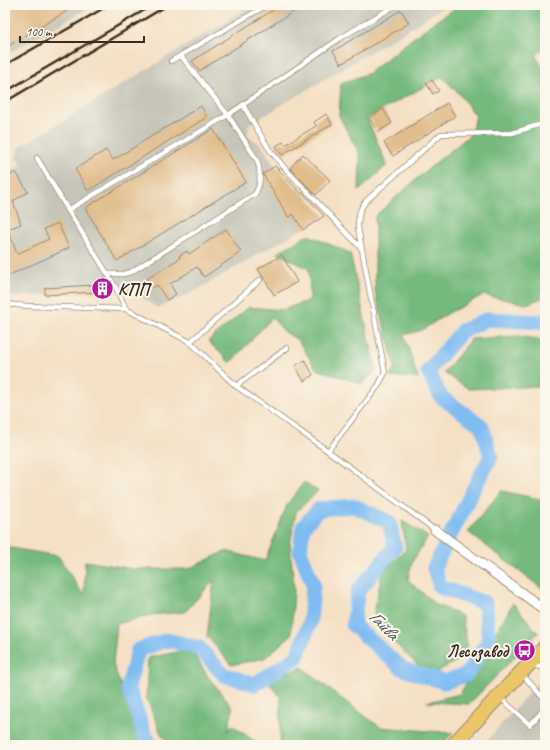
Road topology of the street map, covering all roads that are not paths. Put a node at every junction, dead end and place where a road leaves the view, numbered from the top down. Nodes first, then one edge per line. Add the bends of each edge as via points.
1 (268, 5) edge
2 (396, 5) edge
3 (181, 56) junction
4 (171, 62) dead end
5 (242, 105) junction
6 (228, 115) junction
7 (545, 124) edge
8 (37, 158) dead end
9 (68, 210) junction
10 (361, 248) junction
11 (108, 274) junction
12 (260, 280) dead end
13 (5, 304) edge
14 (126, 309) junction
15 (190, 342) junction
16 (287, 348) dead end
17 (236, 386) junction
18 (328, 451) junction
19 (435, 530) joint
20 (545, 610) edge
21 (545, 647) edge
22 (525, 668) junction
23 (545, 668) edge
24 (499, 696) junction
25 (545, 700) edge
26 (545, 708) edge
27 (464, 733) junction
28 (453, 745) edge
29 (473, 745) edge

1 - 3 lane
2 - 5 lane via 339,39
3 - 4 lane
3 - 6 lane
5 - 6 lane
5 - 10 lane via 269,149
6 - 9 lane
6 - 11 lane via 260,166 259,186 255,194 131,272
7 - 10 lane via 512,133 441,134 362,207 358,219
8 - 9 lane
9 - 11 lane
10 - 18 lane via 385,372 378,386
11 - 14 lane
12 - 15 lane
13 - 14 lane
14 - 15 lane
15 - 17 lane
16 - 17 lane
17 - 18 lane
18 - 19 lane
19 - 20 street
21 - 22 main road
22 - 23 lane
22 - 24 main road
22 - 25 lane
24 - 26 lane via 530,725
24 - 27 main road
27 - 28 main road
27 - 29 lane

